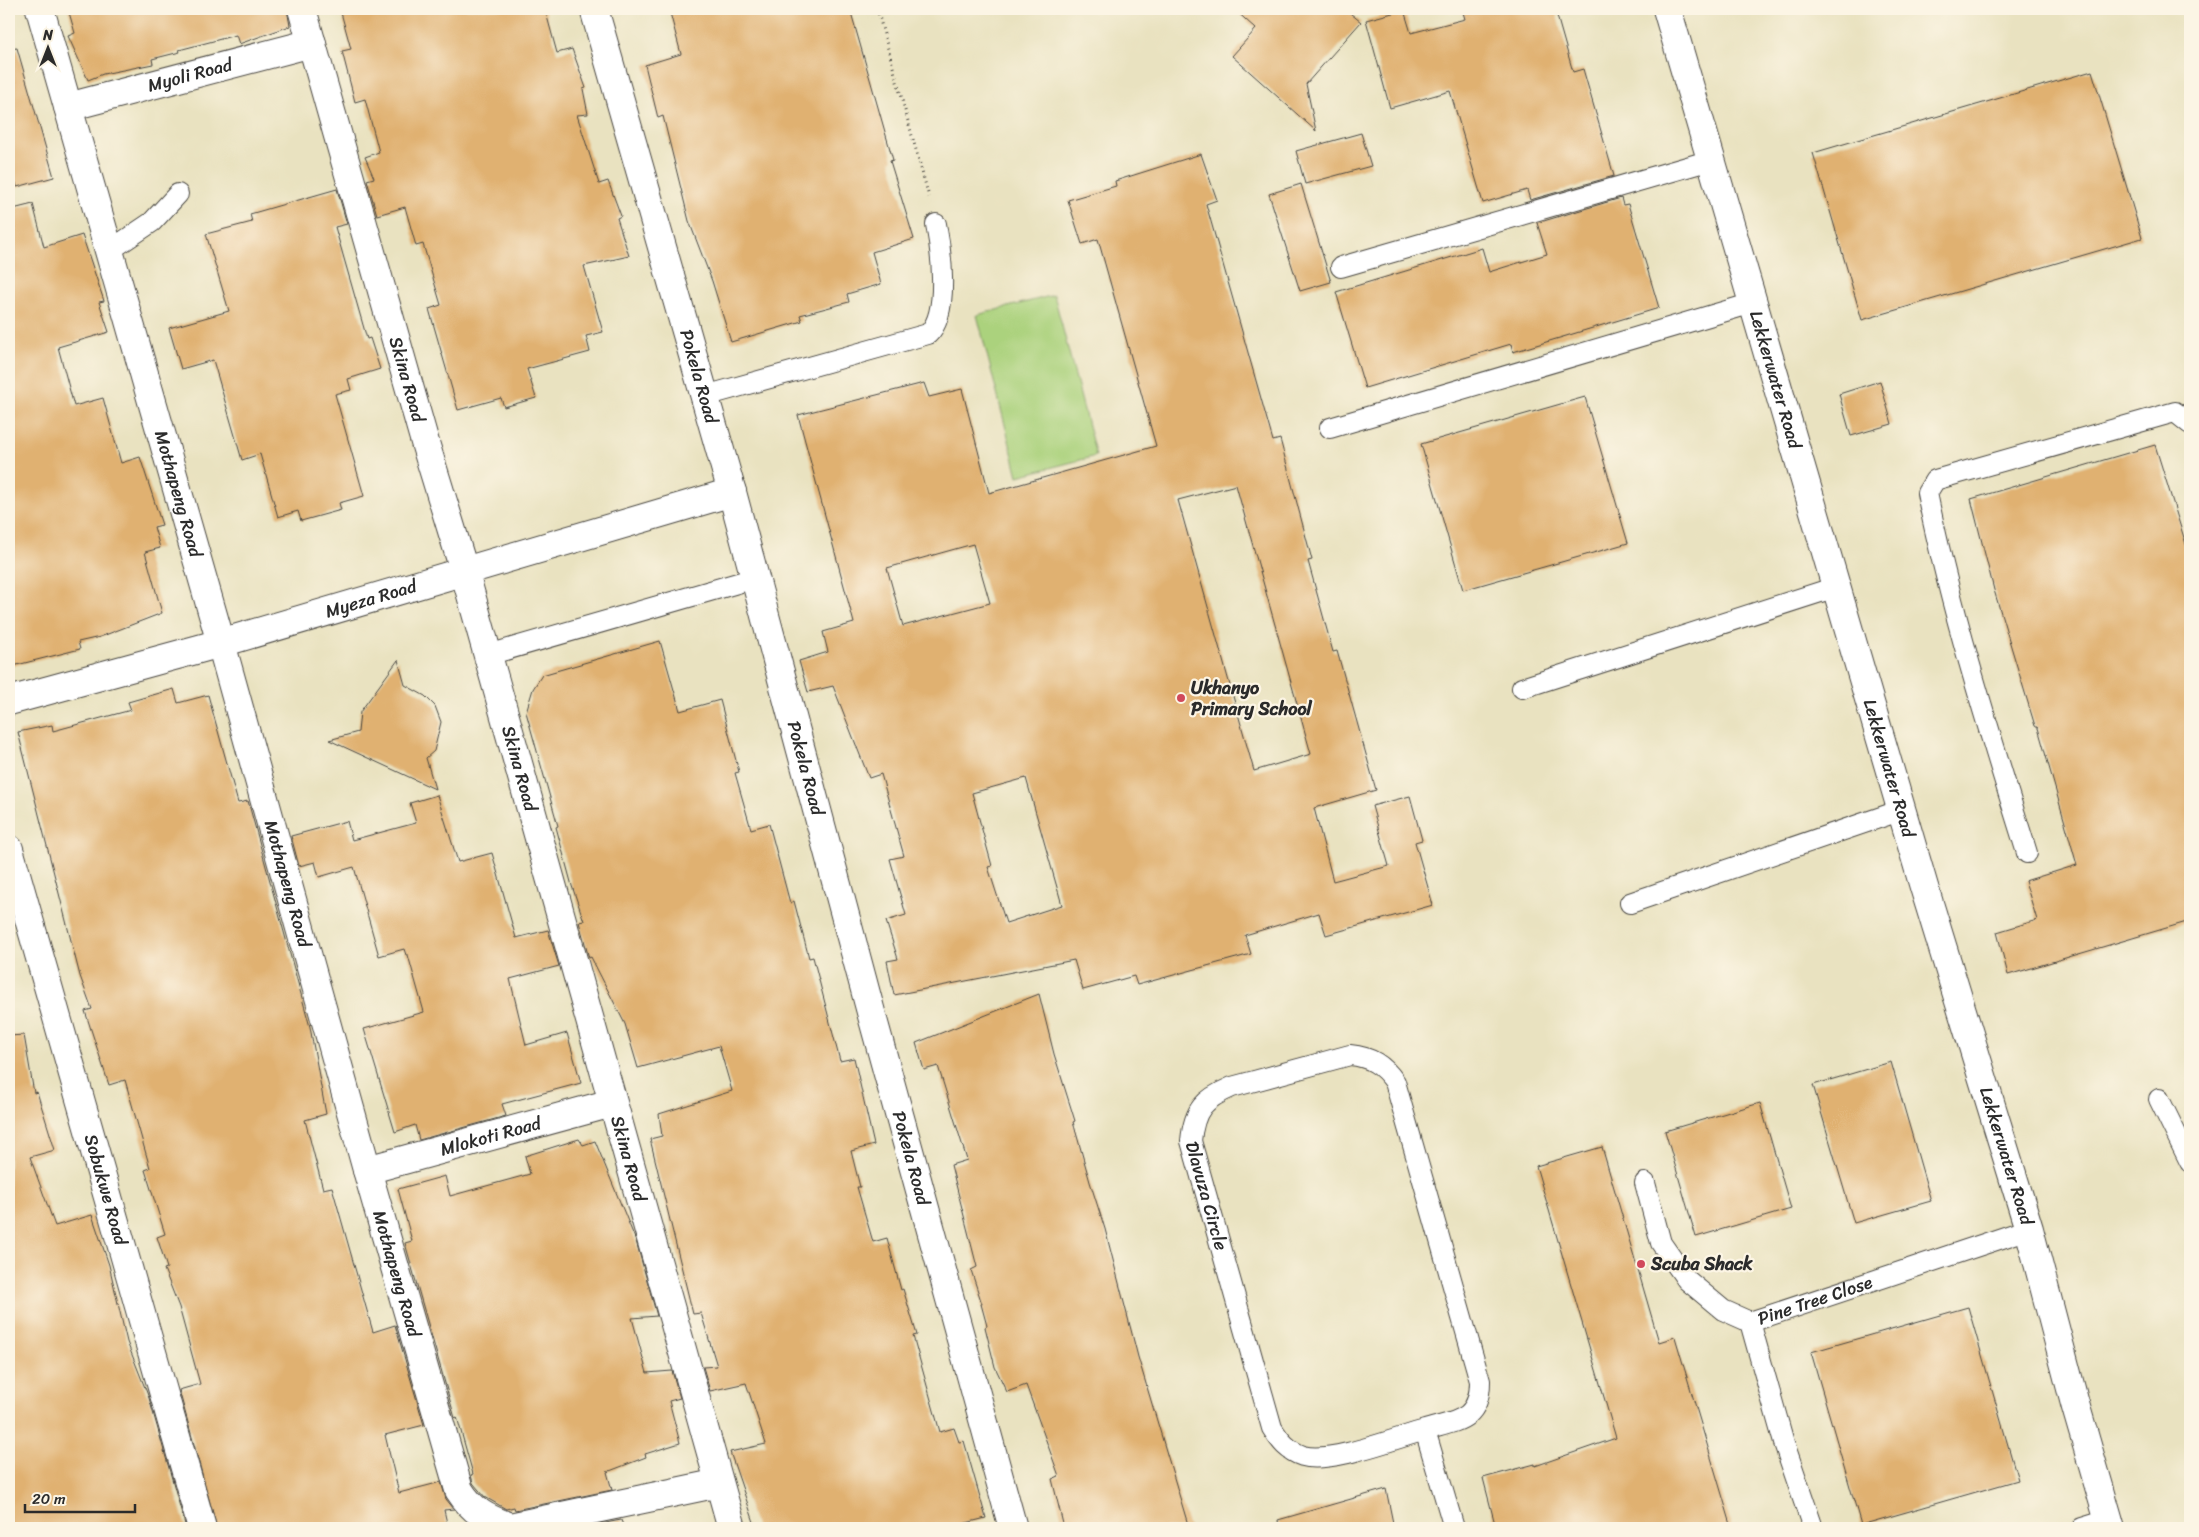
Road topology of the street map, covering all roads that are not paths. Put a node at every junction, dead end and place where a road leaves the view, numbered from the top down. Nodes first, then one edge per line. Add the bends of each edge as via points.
1 (40, 9) edge
2 (302, 9) edge
3 (594, 9) edge
4 (1673, 10) edge
5 (312, 43) junction
6 (68, 107) junction
7 (1711, 160) junction
8 (178, 194) dead end
9 (936, 224) road end
10 (109, 252) junction
11 (1341, 267) dead end
12 (1753, 303) junction
13 (705, 396) junction
14 (2190, 424) edge
15 (1330, 428) dead end
16 (732, 492) junction
17 (464, 570) junction
18 (755, 578) junction
19 (1836, 587) junction
20 (222, 643) junction
21 (488, 655) junction
22 (1522, 688) dead end
23 (9, 700) edge
24 (1902, 810) junction
25 (9, 849) edge
26 (2026, 853) dead end
27 (1630, 903) dead end
28 (2159, 1099) dead end
29 (612, 1103) junction
30 (2190, 1162) edge
31 (367, 1170) junction
32 (1645, 1182) dead end
33 (2029, 1229) junction
34 (1750, 1322) junction
35 (1424, 1430) junction
36 (720, 1483) junction
37 (2110, 1524) edge
38 (202, 1528) edge
39 (732, 1528) edge
40 (1013, 1528) edge
41 (1454, 1528) edge
42 (1813, 1528) edge
43 (2082, 1528) edge

1 - 6 street, Mothapeng Road
2 - 5 street, Skina Road
3 - 13 street, Pokela Road
4 - 7 street, Lekkerwater Road
5 - 6 street, Myoli Road
5 - 17 street, Skina Road
6 - 10 street, Mothapeng Road
7 - 11 lane
7 - 12 street, Lekkerwater Road
8 - 10 lane via 147,227
9 - 13 lane via 941,254 941,290 937,319 928,334
10 - 20 street, Mothapeng Road
12 - 15 lane
12 - 19 street, Lekkerwater Road
13 - 16 street, Pokela Road
14 - 26 lane via 2175,412 1935,480 1926,493 1984,717
16 - 17 street, Myeza Road
16 - 18 street, Pokela Road
17 - 20 street, Myeza Road
17 - 21 street, Skina Road
18 - 21 lane
18 - 40 street, Pokela Road
19 - 22 lane
19 - 24 street, Lekkerwater Road
20 - 23 street, Myeza Road
20 - 31 street, Mothapeng Road
21 - 29 street, Skina Road
24 - 27 lane
24 - 33 street, Lekkerwater Road
25 - 38 street, Sobukwe Road
28 - 30 lane
29 - 31 street, Mlokoti Road
29 - 36 street, Skina Road
31 - 36 street, Mothapeng Road via 459,1490 468,1504 487,1518 510,1528
32 - 34 lane via 1661,1243 1687,1280 1722,1310
33 - 34 lane, Pine Tree Close
33 - 37 street, Lekkerwater Road
34 - 42 lane, Pine Tree Close via 1784,1443
35 - 35 lane, Dlavuza Circle via 1459,1420 1474,1410 1480,1381 1395,1082 1369,1059 1350,1055 1232,1086 1214,1094 1197,1113 1191,1141 1267,1412 1280,1441 1302,1456 1326,1457
35 - 41 lane
36 - 39 street, Skina Road
37 - 43 lane

